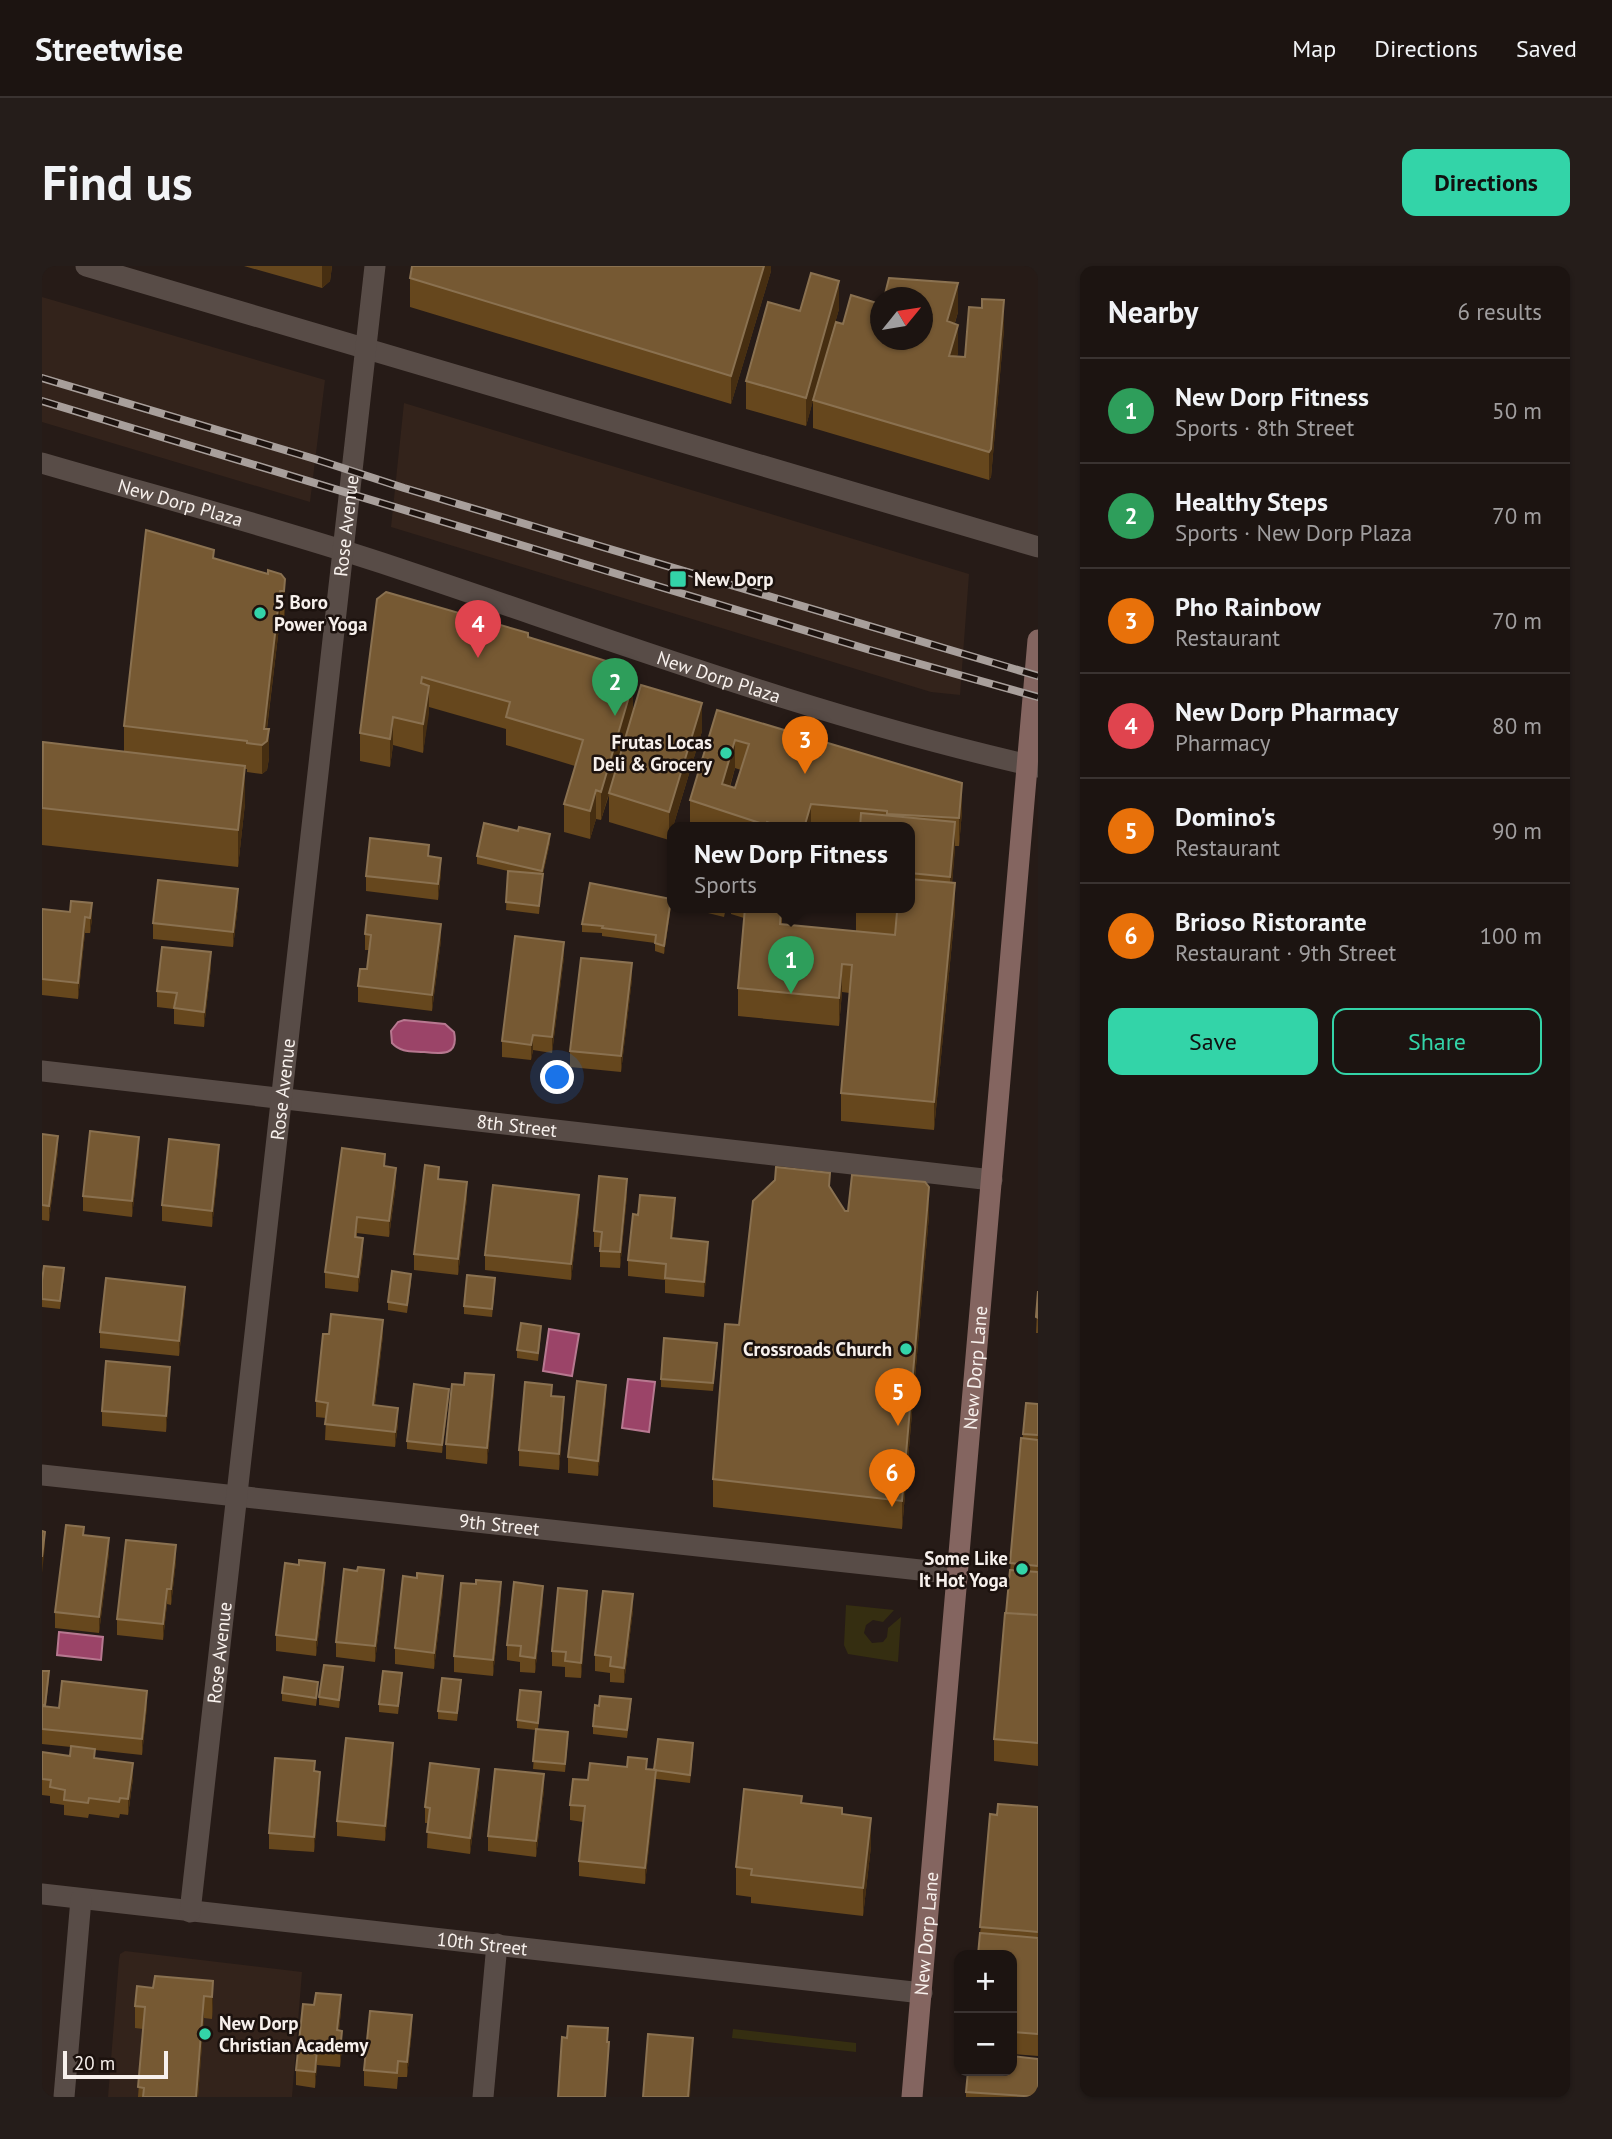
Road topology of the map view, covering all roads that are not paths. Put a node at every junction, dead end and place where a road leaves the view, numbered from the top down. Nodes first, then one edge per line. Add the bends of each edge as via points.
1 (86, 266) edge
2 (375, 266) edge
3 (366, 349) junction
4 (42, 463) edge
5 (1038, 547) edge
6 (343, 551) junction
7 (1038, 640) edge
8 (1032, 766) edge
9 (42, 1071) edge
10 (281, 1097) junction
11 (992, 1180) junction
12 (42, 1475) edge
13 (237, 1496) junction
14 (957, 1574) junction
15 (42, 1894) edge
16 (81, 1899) junction
17 (190, 1912) junction
18 (497, 1944) junction
19 (922, 1993) junction
20 (64, 2097) edge
21 (483, 2097) edge
22 (912, 2097) edge

1 - 3 street
2 - 3 street, Rose Avenue
3 - 5 street
3 - 6 street, Rose Avenue
4 - 6 street, New Dorp Plaza
6 - 8 street, New Dorp Plaza via 725,680
6 - 10 street, Rose Avenue
7 - 8 street, New Dorp Lane
8 - 11 street, New Dorp Lane
9 - 10 street, 8th Street
10 - 11 street, 8th Street
10 - 13 street, Rose Avenue
11 - 14 street, New Dorp Lane
12 - 13 street, 9th Street
13 - 14 street, 9th Street
13 - 17 street, Rose Avenue
14 - 19 street, New Dorp Lane
15 - 16 street, 10th Street
16 - 17 street, 10th Street
16 - 20 street
17 - 18 street, 10th Street
18 - 19 street, 10th Street
18 - 21 street
19 - 22 street, New Dorp Lane

